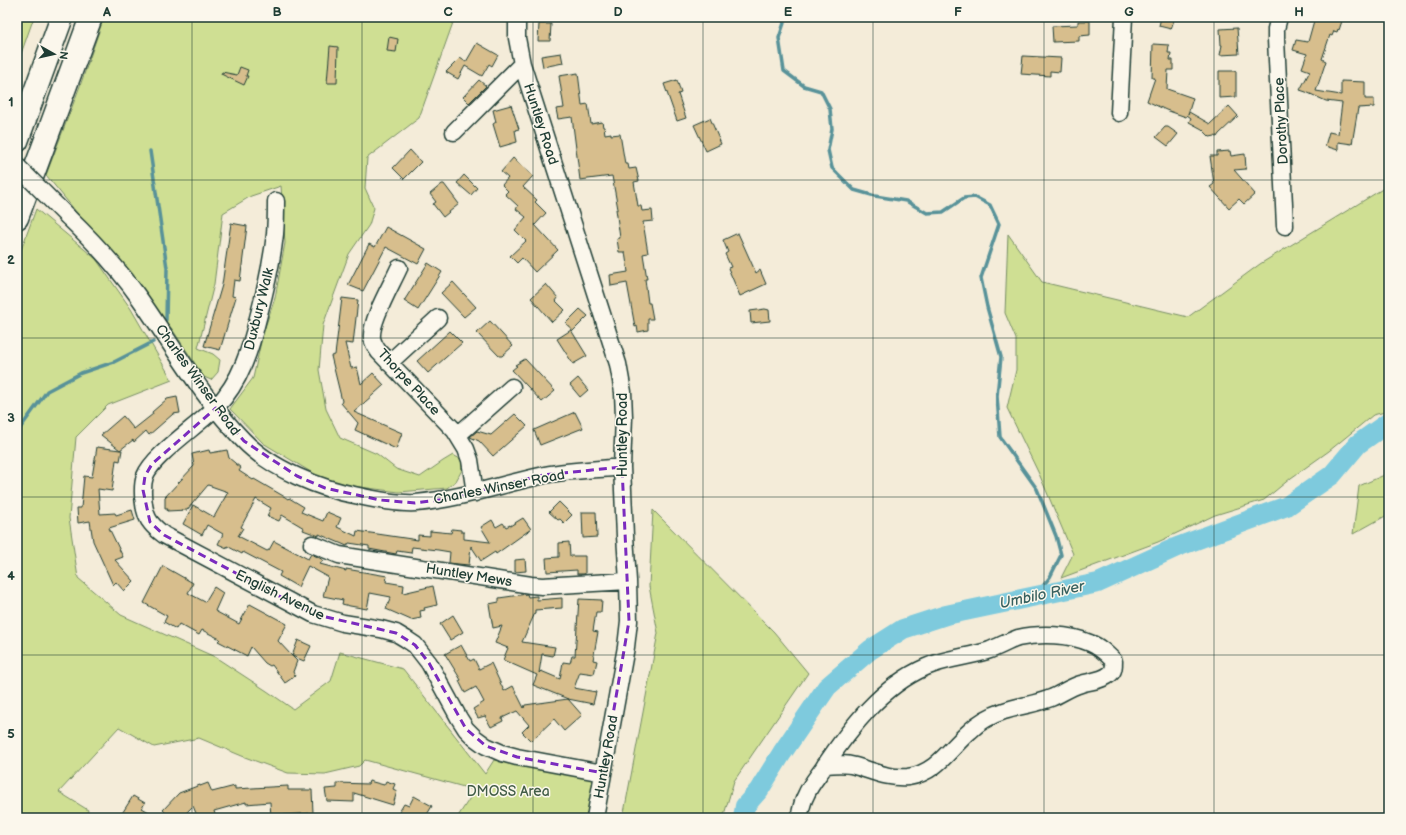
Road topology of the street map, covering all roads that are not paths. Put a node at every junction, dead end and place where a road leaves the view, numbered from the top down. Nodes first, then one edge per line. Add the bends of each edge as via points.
1 (62, 17) edge
2 (91, 17) edge
3 (517, 17) edge
4 (1124, 17) edge
5 (1279, 17) edge
6 (522, 64) junction
7 (1119, 114) dead end
8 (454, 132) dead end
9 (17, 142) edge
10 (17, 166) edge
11 (276, 200) dead end
12 (17, 218) edge
13 (1285, 226) dead end
14 (399, 268) dead end
15 (438, 318) dead end
16 (389, 363) junction
17 (512, 387) dead end
18 (216, 408) junction
19 (458, 435) junction
20 (622, 467) junction
21 (475, 493) junction
22 (312, 544) dead end
23 (628, 581) junction
24 (825, 765) junction
25 (603, 773) junction
26 (595, 818) edge
27 (799, 818) edge

1 - 9 highway
2 - 12 highway
3 - 6 street, Huntley Road via 517,38
4 - 7 street
5 - 13 street, Dorothy Place via 1276,39
6 - 8 street
6 - 20 street, Huntley Road via 618,364 624,417
10 - 18 street, Charles Winser Road, bridge via 111,261
11 - 18 street, Duxbury Walk via 269,277 255,330 245,363 229,392
14 - 16 street, Thorpe Place via 376,318 372,338 375,346
15 - 16 street
16 - 19 street, Thorpe Place
17 - 19 street
18 - 21 street, Charles Winser Road via 244,441 268,460 326,488 380,500 415,503
18 - 25 street, English Avenue via 166,450 152,464 145,476 144,501 150,522 164,536 313,614 343,623 396,633 406,639 415,645 429,663 466,729 486,746 517,757
19 - 21 street, Thorpe Place via 470,460
20 - 21 street, Charles Winser Road via 543,475
20 - 23 street, Huntley Road
22 - 23 street, Huntley Mews via 339,555 531,585
23 - 25 street, Huntley Road via 629,621 626,647
24 - 24 street via 847,764 894,777 924,773 945,758 971,729 985,720 1002,712 1051,698 1083,683 1104,678 1111,674 1114,661 1090,643 1058,636 1036,635 927,666 902,680 876,702
24 - 27 street via 806,794
25 - 26 street, Huntley Road

